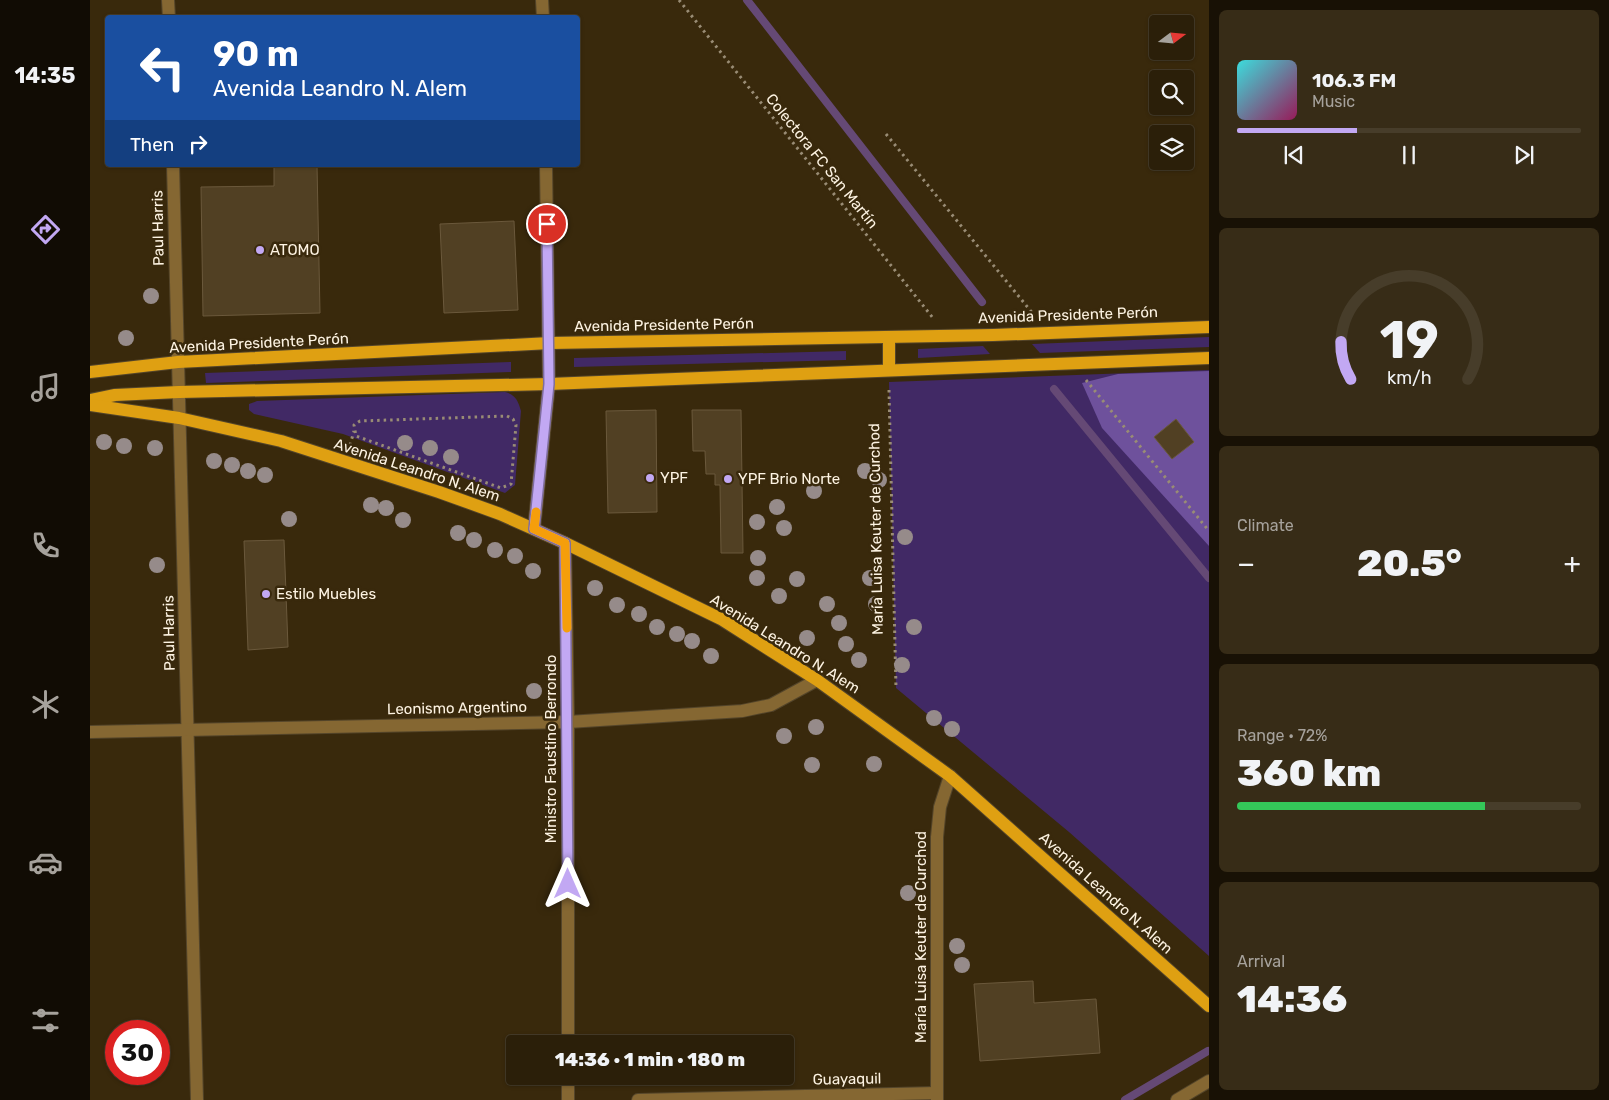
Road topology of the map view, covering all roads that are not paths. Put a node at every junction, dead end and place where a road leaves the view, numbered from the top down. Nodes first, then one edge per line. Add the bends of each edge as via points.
1 (168, 0) edge
2 (542, 0) edge
3 (169, 15) edge
4 (543, 15) edge
5 (173, 167) edge
6 (546, 167) edge
7 (1209, 327) edge
8 (889, 337) junction
9 (550, 343) junction
10 (1209, 358) edge
11 (178, 362) junction
12 (889, 369) junction
13 (90, 372) edge
14 (549, 384) junction
15 (178, 392) junction
16 (90, 400) edge
17 (90, 405) edge
18 (179, 418) junction
19 (534, 529) junction
20 (565, 543) junction
21 (817, 680) junction
22 (568, 722) junction
23 (187, 729) junction
24 (90, 732) edge
25 (950, 776) junction
26 (1209, 1006) edge
27 (568, 1035) edge
28 (1209, 1081) edge
29 (568, 1085) edge
30 (937, 1097) edge
31 (197, 1100) edge
32 (568, 1100) edge
33 (638, 1100) edge
34 (1177, 1100) edge

1 - 3 street
2 - 4 street
5 - 11 street, Paul Harris
6 - 9 street
7 - 8 main road, Avenida Presidente Perón
8 - 9 main road, Avenida Presidente Perón
8 - 12 main road
9 - 11 main road, Avenida Presidente Perón
9 - 14 street
10 - 12 main road
11 - 13 main road, Avenida Presidente Perón
11 - 15 street, Paul Harris
12 - 14 main road
14 - 15 main road
14 - 19 street
15 - 16 main road via 115,395
15 - 18 street, Paul Harris
17 - 18 main road
18 - 19 main road, Avenida Leandro N. Alem via 282,441 440,492
18 - 23 street, Paul Harris
19 - 20 main road, Avenida Leandro N. Alem
20 - 21 main road, Avenida Leandro N. Alem via 721,619
20 - 22 street, Ministro Faustino Berrondo
21 - 22 street, Leonismo Argentino via 771,706 742,711
21 - 25 main road, Avenida Leandro N. Alem
22 - 23 street, Leonismo Argentino
22 - 27 street, Ministro Faustino Berrondo
23 - 24 street, Leonismo Argentino
23 - 31 street, Paul Harris
25 - 26 main road, Avenida Leandro N. Alem
25 - 30 street, María Luisa Keuter de Curchod via 940,807 937,837
28 - 34 street
29 - 32 street
30 - 33 street, Guayaquil

